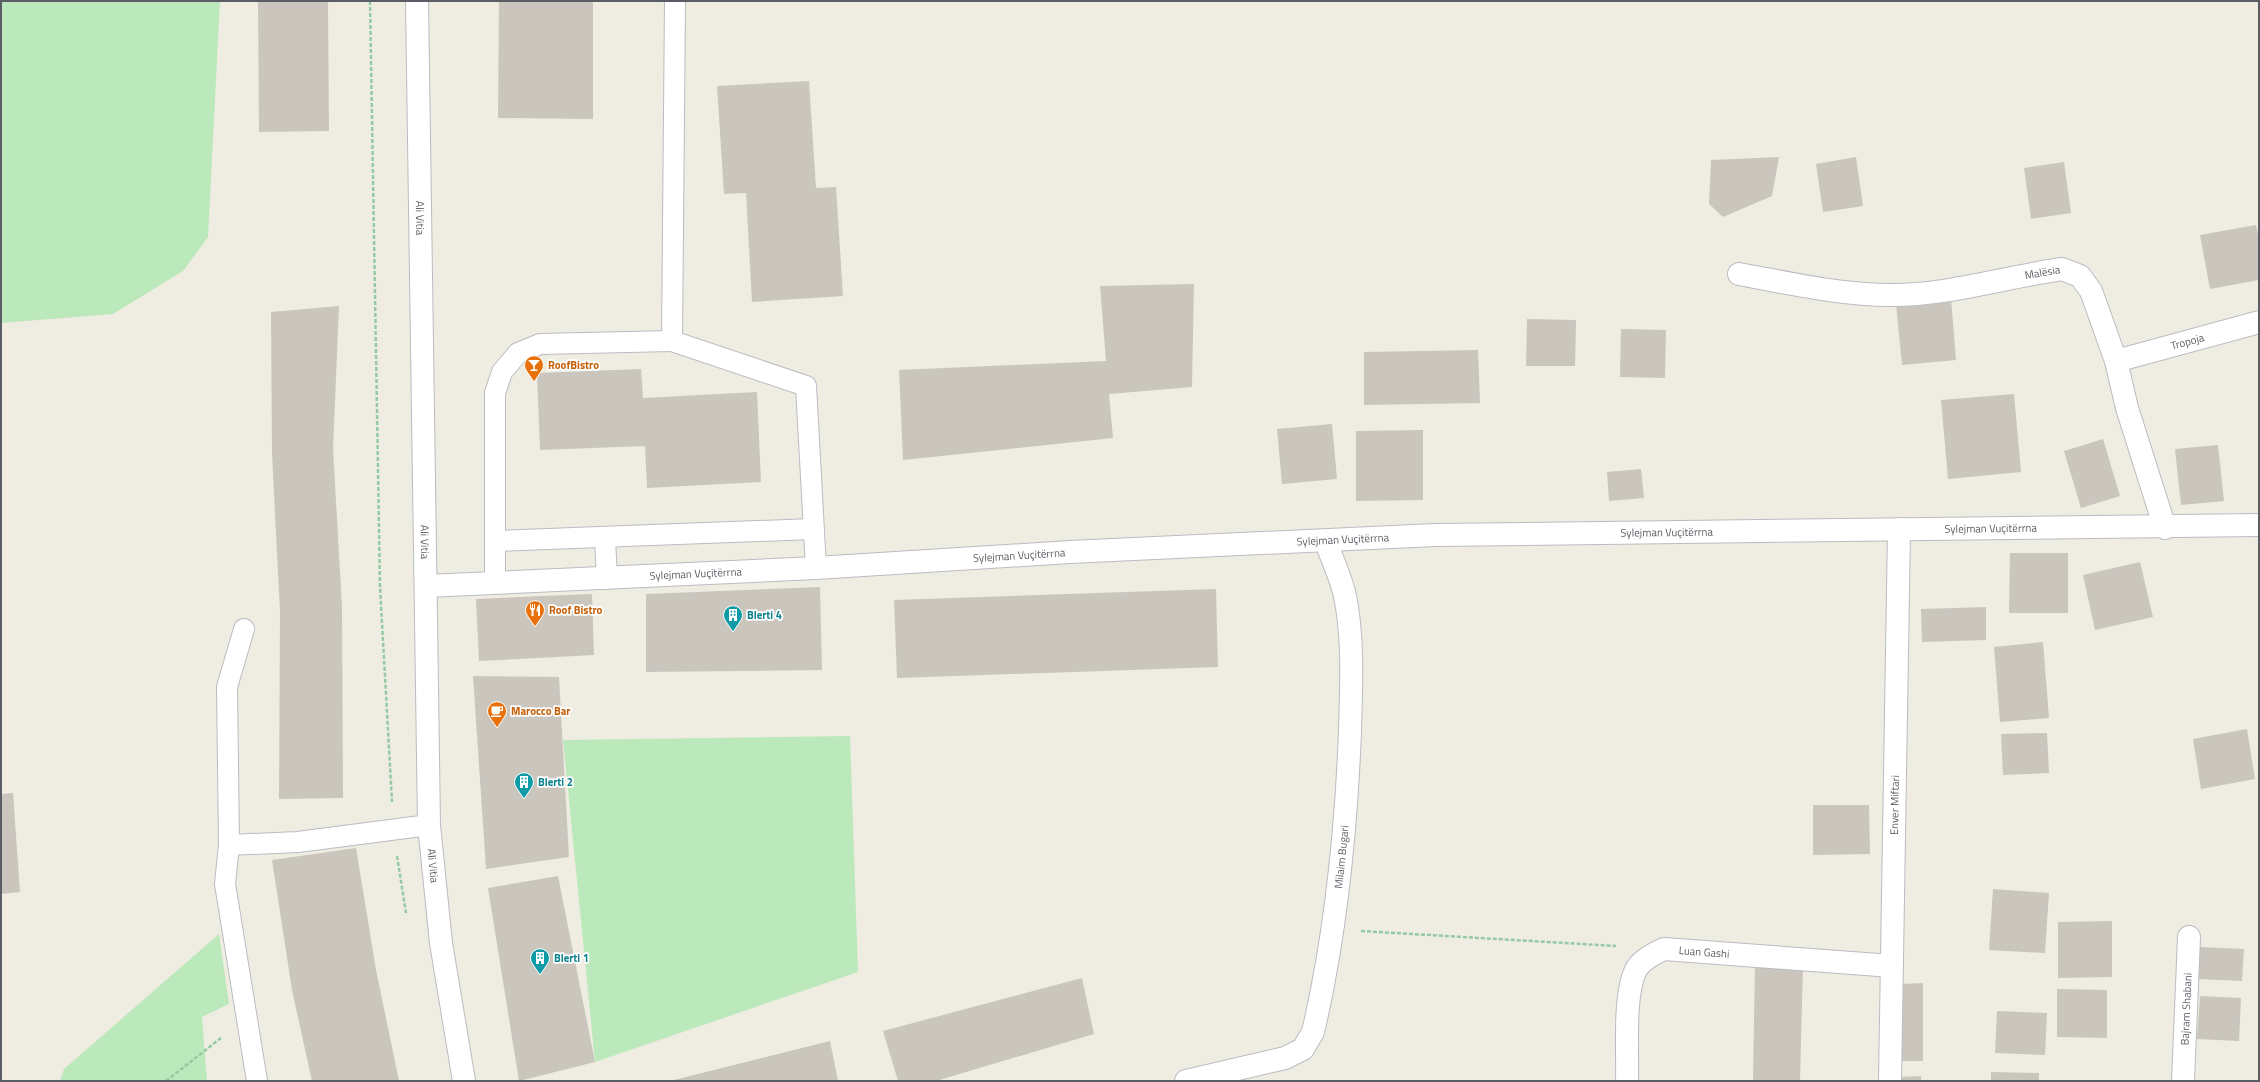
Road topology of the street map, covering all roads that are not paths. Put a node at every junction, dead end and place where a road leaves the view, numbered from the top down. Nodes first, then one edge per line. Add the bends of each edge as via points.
1 (417, 1) edge
2 (675, 1) edge
3 (1738, 274) dead end
4 (2259, 322) edge
5 (672, 341) junction
6 (2116, 361) junction
7 (2259, 525) edge
8 (2165, 528) junction
9 (813, 529) junction
10 (1899, 529) junction
11 (605, 538) junction
12 (494, 541) junction
13 (1326, 542) junction
14 (816, 568) junction
15 (607, 578) junction
16 (495, 583) junction
17 (427, 586) junction
18 (244, 629) dead end
19 (429, 825) junction
20 (229, 845) junction
21 (2189, 937) dead end
22 (1892, 966) junction
23 (257, 1081) edge
24 (464, 1081) edge
25 (1186, 1081) edge
26 (1627, 1081) edge
27 (1890, 1081) edge
28 (2183, 1081) edge

1 - 17 street, Ali Vitia
2 - 5 lane
3 - 6 street, Malësia via 1840,292 1892,295 1936,292 2062,269 2080,276 2091,291
4 - 6 street, Tropoja
5 - 9 lane via 806,386
5 - 12 lane via 540,344 518,353 502,372 495,393
6 - 8 street, Malësia via 2127,408
7 - 8 street, Sylejman Vuçitërrna
8 - 10 street, Sylejman Vuçitërrna
9 - 11 lane
9 - 14 lane
10 - 13 street, Sylejman Vuçitërrna via 1443,535
10 - 22 street, Enver Miftari
11 - 12 lane
11 - 15 lane
12 - 16 lane
13 - 14 street, Sylejman Vuçitërrna via 1078,552
13 - 25 street, Milaim Bugari via 1344,595 1351,636 1348,765 1339,886 1313,1032 1303,1049 1286,1058
14 - 15 street, Sylejman Vuçitërrna
15 - 16 street, Sylejman Vuçitërrna
16 - 17 street, Sylejman Vuçitërrna
17 - 19 street, Ali Vitia
18 - 20 lane via 227,687
19 - 20 lane via 298,842
19 - 24 street, Ali Vitia via 441,943
20 - 23 lane via 225,884
21 - 28 street, Bajram Shabani
22 - 26 street, Luan Gashi via 1664,949 1651,955 1638,968 1632,982 1628,1012
22 - 27 street, Enver Miftari

